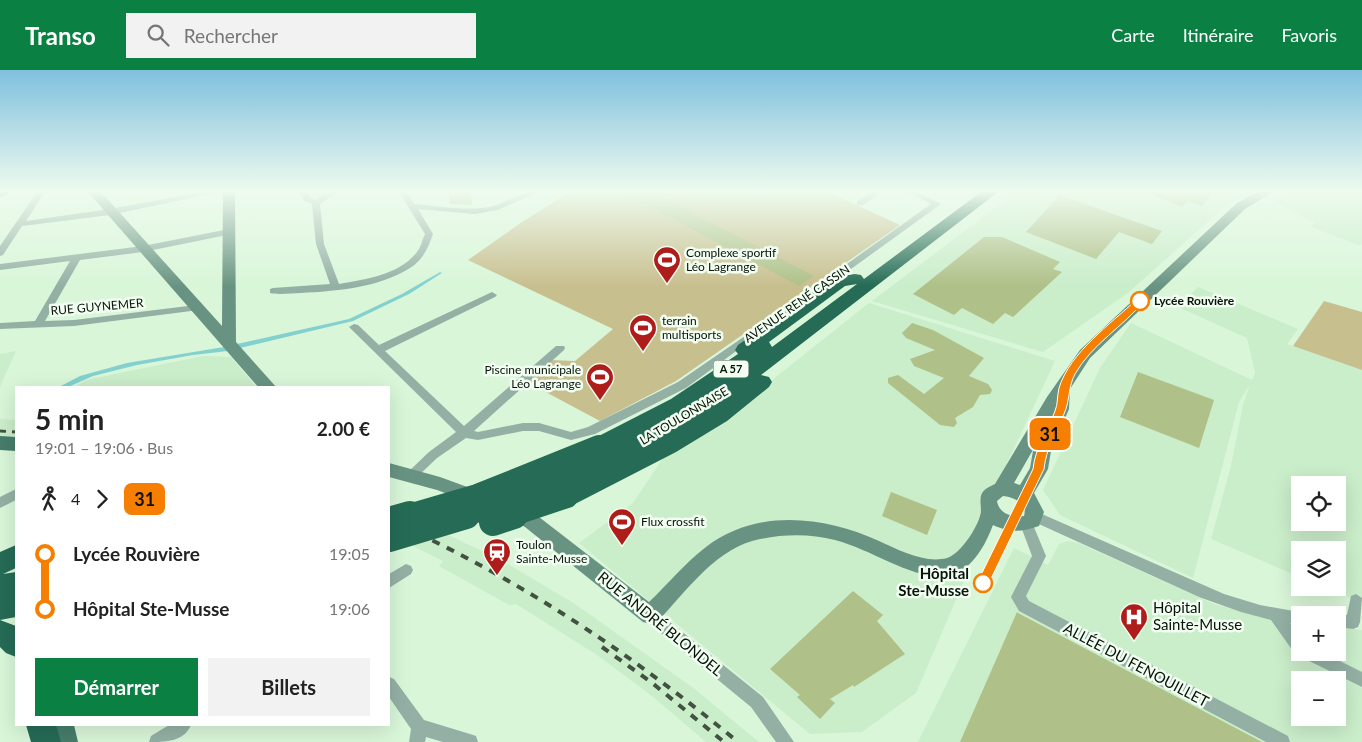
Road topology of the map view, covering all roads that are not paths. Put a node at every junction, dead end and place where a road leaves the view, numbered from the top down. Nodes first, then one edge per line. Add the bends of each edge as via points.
1 (25, 223) edge
2 (120, 223) edge
3 (229, 223) edge
4 (318, 223) edge
5 (422, 223) edge
6 (910, 223) edge
7 (929, 223) edge
8 (948, 223) edge
9 (1223, 223) edge
10 (20, 224) joint
11 (229, 232) junction
12 (143, 249) junction
13 (0, 252) edge
14 (76, 258) junction
15 (0, 267) edge
16 (336, 287) junction
17 (273, 290) dead end
18 (492, 295) dead end
19 (196, 308) junction
20 (832, 309) junction
21 (230, 324) junction
22 (38, 325) junction
23 (0, 326) edge
24 (354, 326) dead end
25 (213, 327) junction
26 (229, 343) junction
27 (560, 348) dead end
28 (378, 350) junction
29 (267, 386) edge
30 (1063, 389) junction
31 (464, 432) junction
32 (596, 442) junction
33 (0, 443) edge
34 (15, 444) edge
35 (390, 470) edge
36 (410, 476) junction
37 (1001, 488) junction
38 (15, 495) edge
39 (1024, 495) junction
40 (0, 503) edge
41 (390, 511) edge
42 (997, 516) junction
43 (1030, 520) junction
44 (390, 521) edge
45 (390, 538) edge
46 (390, 551) edge
47 (15, 556) edge
48 (0, 564) edge
49 (406, 570) dead end
50 (390, 581) edge
51 (15, 584) edge
52 (0, 586) edge
53 (1356, 600) dead end
54 (15, 605) edge
55 (0, 608) edge
56 (650, 616) junction
57 (1276, 616) junction
58 (1291, 617) edge
59 (1346, 622) edge
60 (0, 632) edge
61 (1291, 637) edge
62 (15, 643) edge
63 (1323, 661) edge
64 (1362, 680) edge
65 (390, 686) edge
66 (41, 726) edge
67 (53, 726) edge
68 (62, 726) edge
69 (181, 726) edge
70 (418, 734) edge
71 (48, 742) edge
72 (65, 742) edge
73 (157, 742) edge
74 (470, 742) edge
75 (786, 742) edge
76 (1282, 742) edge

1 - 10 street
2 - 12 main road
3 - 11 main road
4 - 16 street via 320,244
5 - 16 street via 429,234 426,246 415,259 390,275 353,286
6 - 31 street, AVENUE RENÉ CASSIN via 682,386 591,431 571,436 539,427 478,436
7 - 32 highway, LA TOULONNAISE / A 57 via 711,382 670,408
8 - 20 highway, LA TOULONNAISE / A 57
9 - 30 main road via 1085,354
10 - 13 street
11 - 12 street
11 - 21 main road
12 - 14 street
12 - 19 main road
14 - 15 street
14 - 22 street
16 - 17 street
18 - 28 street
19 - 22 street, RUE GUYNEMER
19 - 25 main road
20 - 45 highway, LA TOULONNAISE / A 57, bridge via 756,369 691,413 586,470 506,503
20 - 46 highway, bridge via 832,323 719,415 630,466 544,506
21 - 25 street
21 - 26 main road
22 - 23 street, RUE GUYNEMER
24 - 28 street
25 - 26 main road
26 - 29 main road
27 - 31 street
28 - 31 street
30 - 37 main road
30 - 39 main road via 1061,409 1042,451 1039,469
31 - 36 street
32 - 41 highway via 496,478
32 - 44 highway, LA TOULONNAISE / A 57, bridge via 476,495
33 - 34 main road
35 - 36 main road, RUE ANDRÉ BLONDEL
36 - 56 main road, RUE ANDRÉ BLONDEL via 440,484 525,518
37 - 39 main road
37 - 42 main road via 988,498
38 - 40 street
39 - 43 main road via 1032,503
42 - 43 main road via 1016,525
42 - 56 main road via 981,531 966,557 954,565 938,568 920,567 857,539 815,529 777,529 743,536 716,550
43 - 57 street via 1240,607
43 - 76 street, ALLÉE DU FENOUILLET via 1039,556 1018,597 1024,606
47 - 48 highway
49 - 50 street
51 - 52 highway
53 - 59 street via 1354,622
54 - 55 highway
56 - 75 street, RUE ANDRÉ BLONDEL via 757,702
57 - 58 street
57 - 61 street
60 - 62 highway
63 - 64 street
65 - 70 street
66 - 71 highway
67 - 71 main road
68 - 72 main road
69 - 73 street
70 - 74 street

